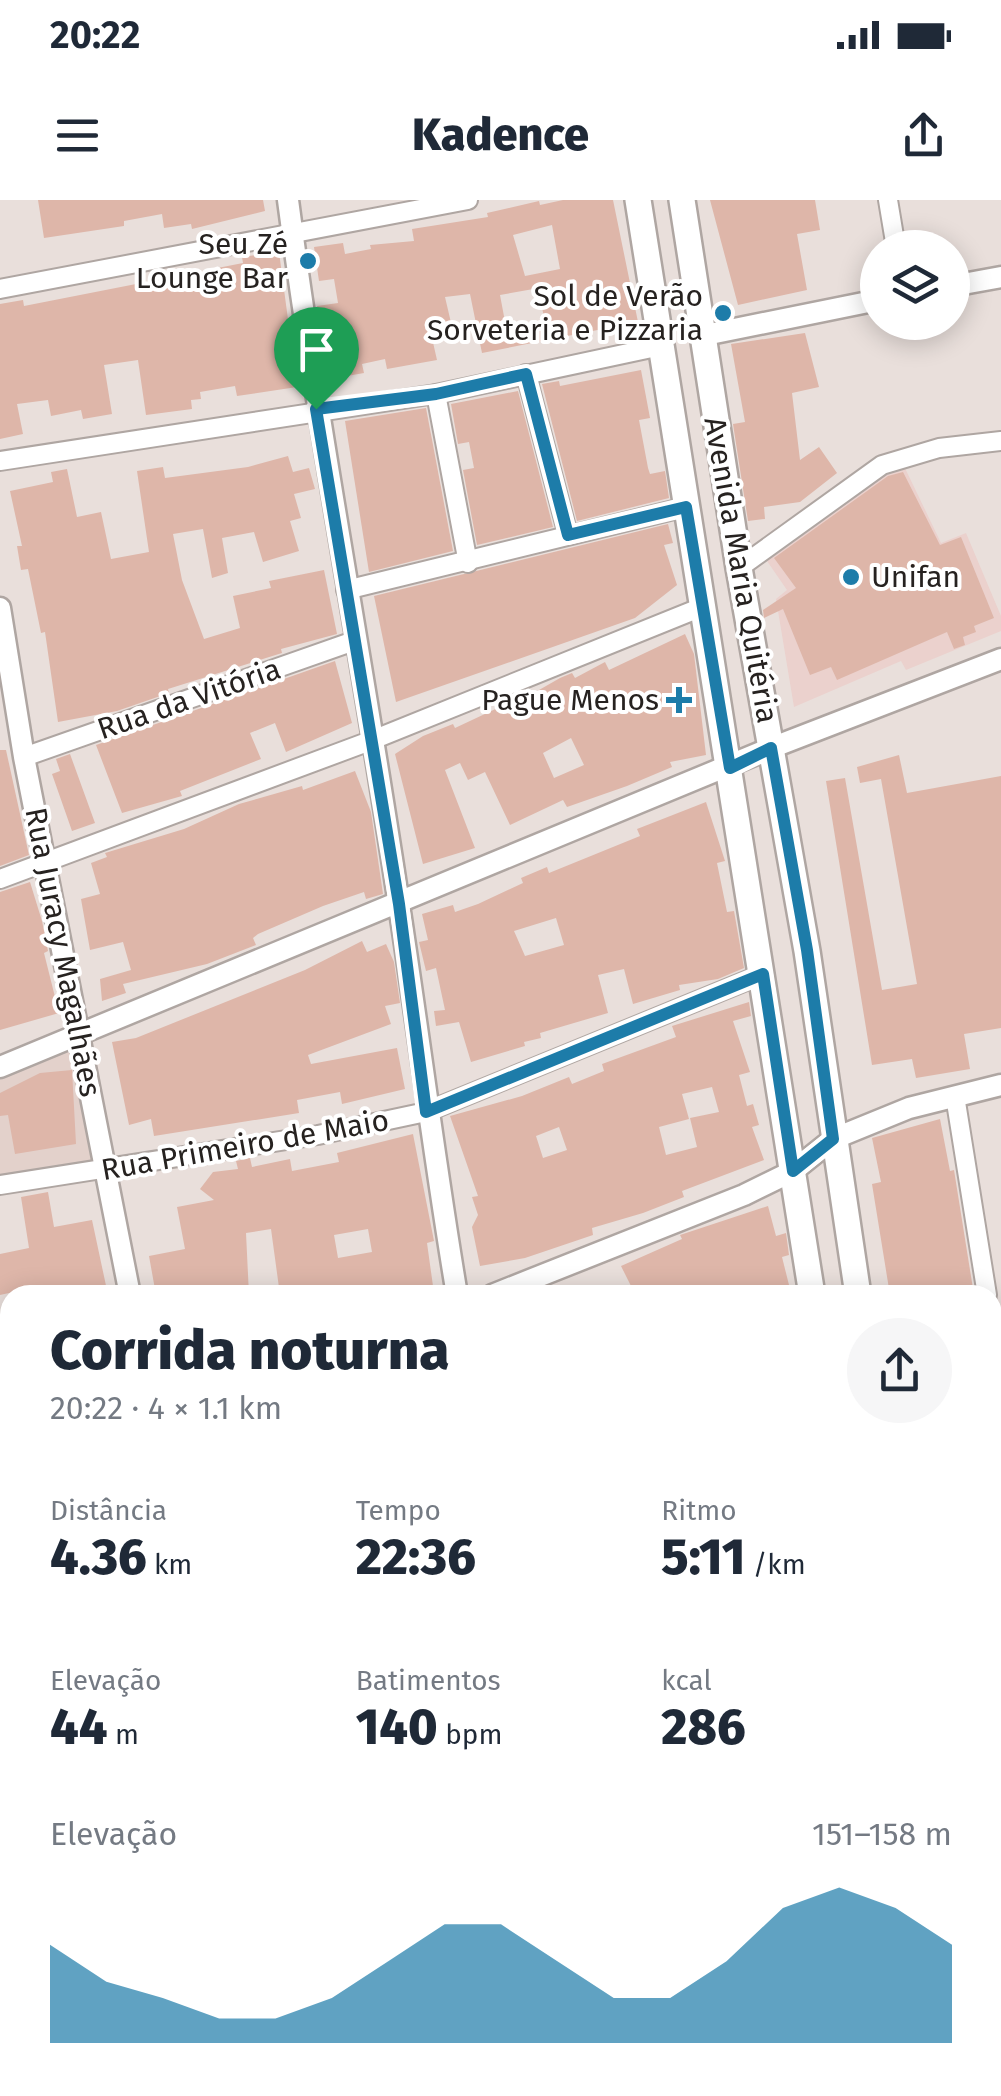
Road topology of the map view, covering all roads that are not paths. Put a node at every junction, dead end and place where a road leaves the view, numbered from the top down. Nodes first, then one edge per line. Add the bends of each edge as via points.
1 (288, 200) edge
2 (468, 200) edge
3 (638, 200) edge
4 (682, 200) edge
5 (888, 200) edge
6 (893, 230) edge
7 (292, 234) junction
8 (1001, 277) edge
9 (970, 283) edge
10 (0, 289) edge
11 (860, 304) edge
12 (705, 335) junction
13 (661, 346) junction
14 (526, 374) junction
15 (436, 394) junction
16 (316, 409) junction
17 (1001, 441) edge
18 (0, 461) edge
19 (686, 507) junction
20 (568, 535) junction
21 (468, 563) junction
22 (739, 568) junction
23 (346, 590) junction
24 (702, 607) junction
25 (0, 608) edge
26 (354, 641) junction
27 (1001, 659) edge
28 (370, 741) junction
29 (771, 748) junction
30 (24, 757) junction
31 (730, 768) junction
32 (45, 862) junction
33 (0, 879) edge
34 (399, 904) junction
35 (763, 974) junction
36 (80, 1034) junction
37 (0, 1067) edge
38 (1001, 1086) edge
39 (955, 1096) junction
40 (426, 1112) junction
41 (833, 1139) junction
42 (104, 1170) junction
43 (793, 1171) junction
44 (0, 1185) edge
45 (128, 1285) edge
46 (455, 1285) edge
47 (517, 1285) edge
48 (810, 1285) edge
49 (856, 1285) edge
50 (985, 1285) edge

1 - 7 street
2 - 7 street
3 - 13 main road, Avenida Maria Quitéria
4 - 12 main road, Avenida Maria Quitéria
5 - 6 street
7 - 10 street
7 - 16 street
8 - 9 street
11 - 12 street
12 - 22 main road, Avenida Maria Quitéria
13 - 14 street
13 - 19 main road, Avenida Maria Quitéria
14 - 15 street
14 - 20 street
15 - 16 street
15 - 21 street
16 - 18 street
16 - 23 street
17 - 22 street via 882,464
19 - 20 street
19 - 24 main road, Avenida Maria Quitéria
20 - 21 street
21 - 23 street
22 - 29 main road, Avenida Maria Quitéria
23 - 26 street
24 - 28 street
24 - 31 main road, Avenida Maria Quitéria
25 - 30 street, Rua Juracy Magalhães
26 - 28 street
26 - 30 street, Rua da Vitória
27 - 29 street
28 - 32 street
28 - 34 street
29 - 31 street
29 - 41 main road, Avenida Maria Quitéria
30 - 32 street, Rua Juracy Magalhães
31 - 34 street
31 - 35 main road, Avenida Maria Quitéria
32 - 33 street
32 - 36 street, Rua Juracy Magalhães
34 - 36 street
34 - 40 street
35 - 40 street, Rua Primeiro de Maio
35 - 43 main road, Avenida Maria Quitéria
36 - 37 street
36 - 42 street, Rua Juracy Magalhães
38 - 39 street
39 - 41 street
39 - 50 street
40 - 42 street, Rua Primeiro de Maio
40 - 46 street
41 - 43 street
41 - 49 main road, Avenida Maria Quitéria
42 - 44 street, Rua Primeiro de Maio
42 - 45 street, Rua Juracy Magalhães
43 - 47 street
43 - 48 main road, Avenida Maria Quitéria

